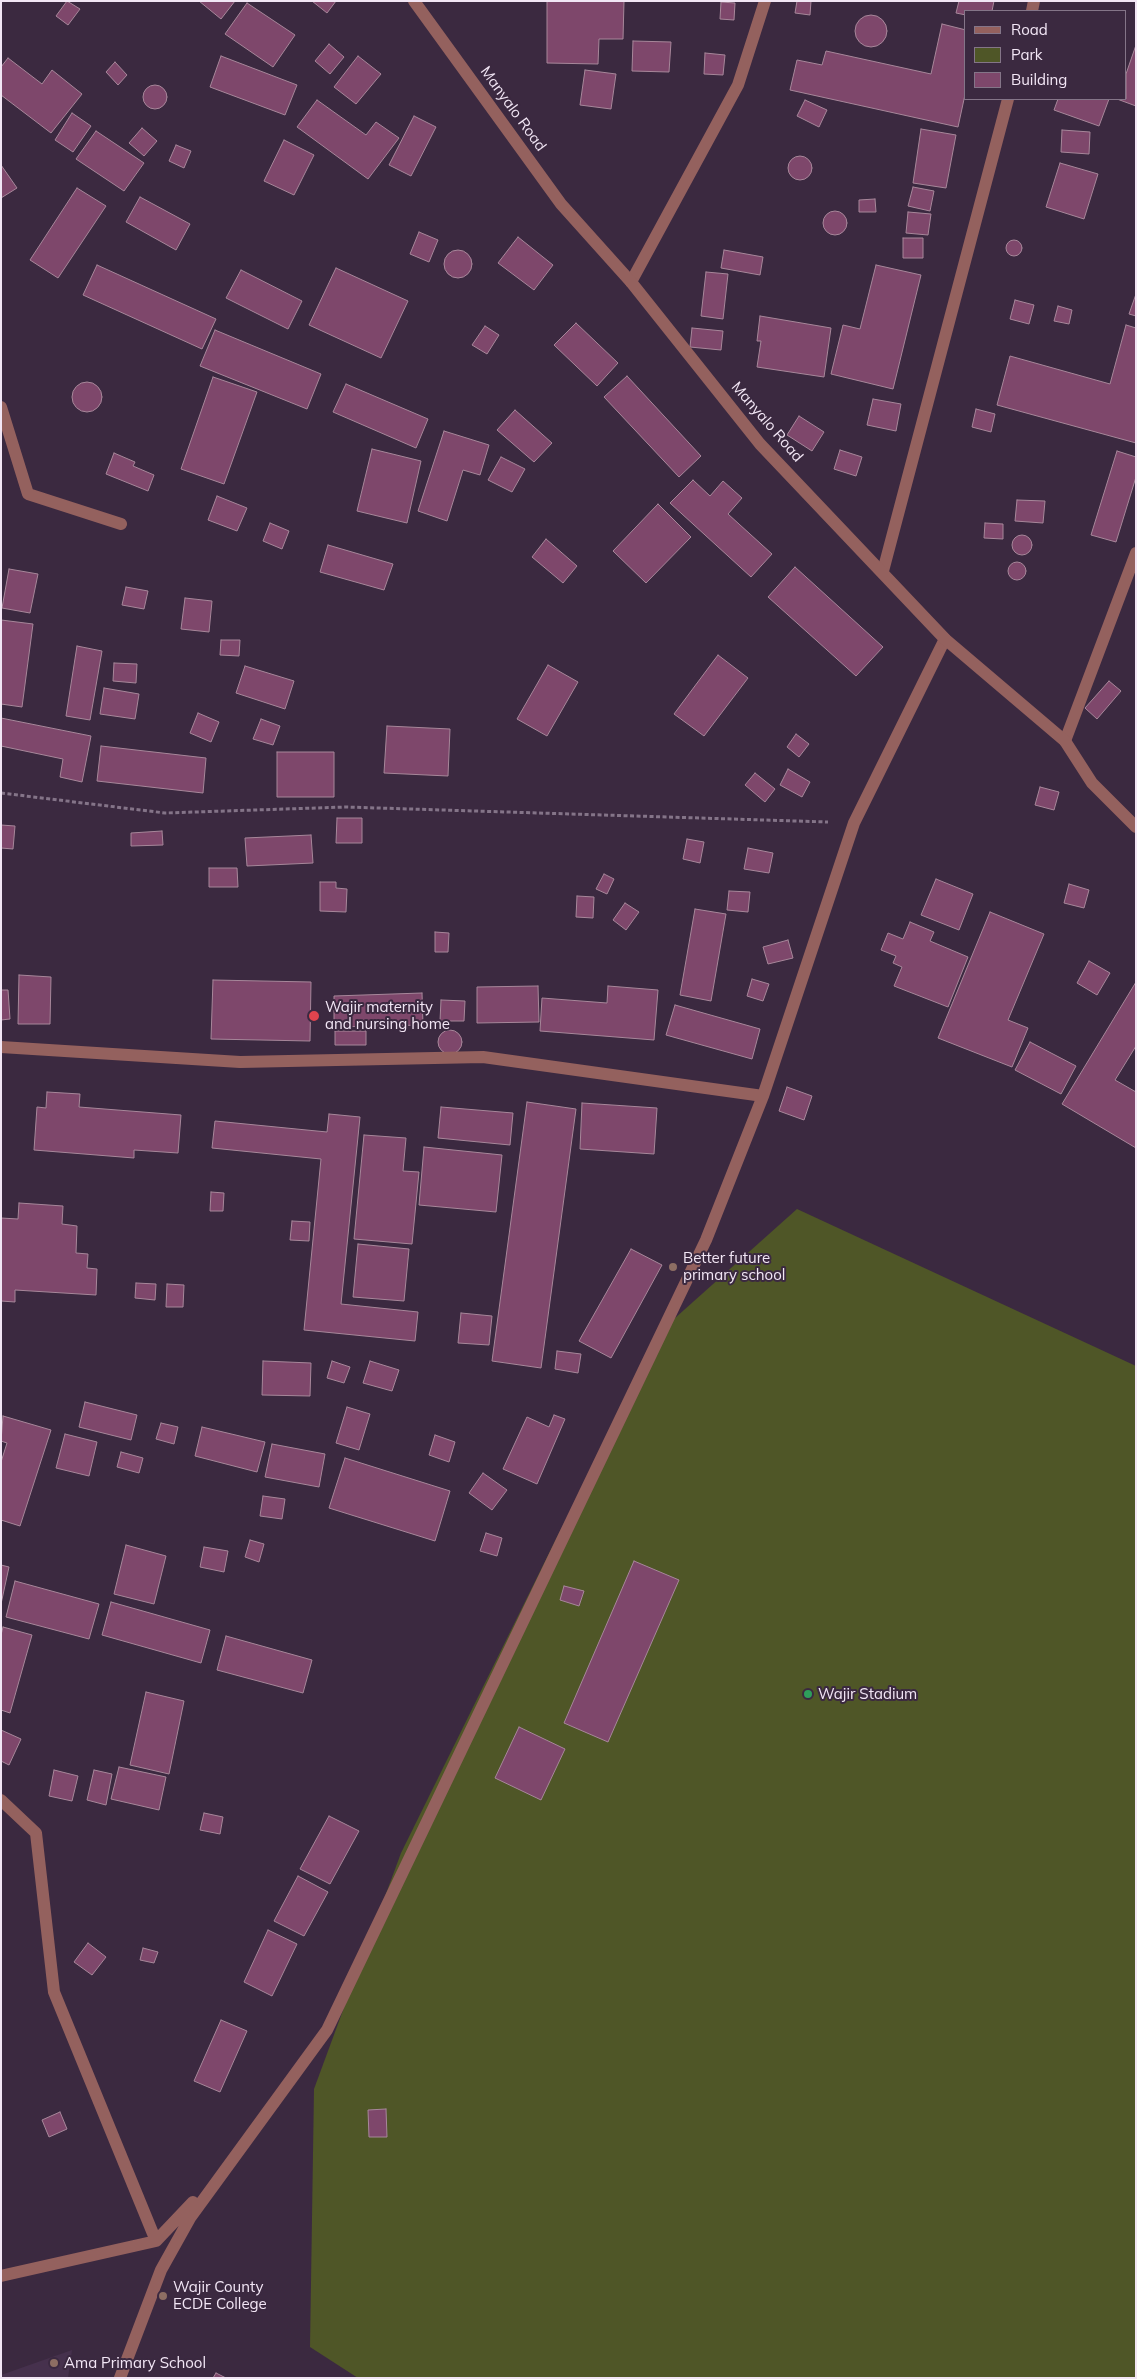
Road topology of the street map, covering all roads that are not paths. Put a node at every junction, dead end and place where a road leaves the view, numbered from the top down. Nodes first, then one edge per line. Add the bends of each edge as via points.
1 (414, 1) edge
2 (764, 1) edge
3 (1008, 100) edge
4 (631, 282) junction
5 (1, 407) edge
6 (121, 524) dead end
7 (1136, 553) edge
8 (882, 571) junction
9 (945, 639) junction
10 (1065, 741) junction
11 (1136, 827) edge
12 (1, 1047) edge
13 (763, 1096) junction
14 (1, 1800) edge
15 (225, 2170) junction
16 (156, 2241) junction
17 (1, 2276) edge
18 (120, 2378) edge

1 - 4 street, Manyalo Road via 561,204
2 - 4 street via 738,85
3 - 8 street
4 - 8 street, Manyalo Road via 760,444
5 - 6 street via 28,494
7 - 10 street
8 - 9 street, Manyalo Road
9 - 10 street, Manyalo Road
9 - 13 street via 854,823
10 - 11 street, Manyalo Road via 1092,783
12 - 13 street via 240,1062 483,1058
13 - 15 street via 706,1240 327,2030
14 - 16 street via 36,1833 54,1992
15 - 16 street
15 - 18 street via 190,2218 161,2270
16 - 17 street

